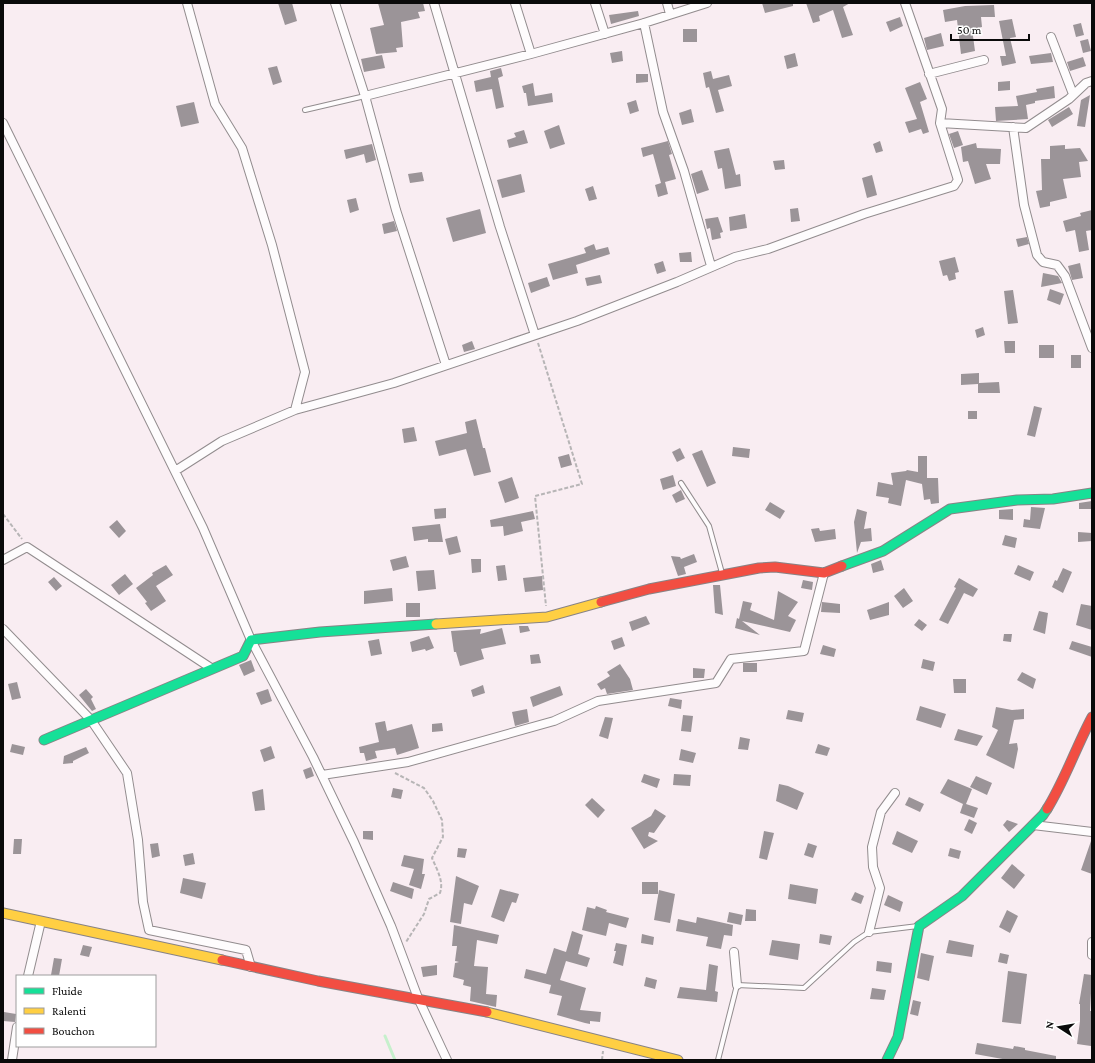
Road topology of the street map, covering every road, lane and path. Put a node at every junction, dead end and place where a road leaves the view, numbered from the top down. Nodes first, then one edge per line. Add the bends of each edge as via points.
1 (186, 3) edge
2 (335, 3) edge
3 (434, 3) edge
4 (515, 3) edge
5 (595, 3) edge
6 (667, 3) edge
7 (707, 3) edge
8 (905, 3) edge
9 (670, 14) junction
10 (644, 24) junction
11 (605, 34) junction
12 (1051, 37) dead end
13 (531, 54) junction
14 (984, 60) dead end
15 (454, 74) junction
16 (928, 74) junction
17 (1092, 81) edge
18 (1073, 94) junction
19 (365, 96) junction
20 (305, 110) dead end
21 (3, 123) edge
22 (940, 123) junction
23 (1013, 127) junction
24 (711, 266) junction
25 (535, 335) junction
26 (1092, 348) edge
27 (446, 365) junction
28 (295, 410) junction
29 (175, 471) junction
30 (681, 483) dead end
31 (1092, 493) edge
32 (3, 514) edge
33 (27, 547) junction
34 (3, 560) edge
35 (824, 573) junction
36 (723, 576) junction
37 (547, 617) junction
38 (3, 629) edge
39 (251, 640) junction
40 (211, 668) junction
41 (1092, 717) edge
42 (91, 720) junction
43 (44, 740) dead end
44 (380, 766) junction
45 (322, 775) junction
46 (895, 793) dead end
47 (1033, 825) junction
48 (1092, 832) edge
49 (3, 913) edge
50 (41, 921) junction
51 (919, 926) junction
52 (869, 932) junction
53 (1092, 942) edge
54 (400, 950) junction
55 (734, 952) dead end
56 (1092, 955) edge
57 (252, 967) junction
58 (28, 975) edge
59 (737, 985) junction
60 (418, 998) junction
61 (16, 1034) edge
62 (12, 1060) edge
63 (446, 1060) edge
64 (678, 1060) edge
65 (718, 1060) edge
66 (887, 1060) edge

1 - 28 street via 215,104 242,148 272,245 305,372
2 - 19 street
3 - 15 street
4 - 13 street
5 - 11 street
6 - 9 street
7 - 9 street
8 - 16 street
9 - 10 street
10 - 11 street
10 - 24 street via 663,112 686,178
11 - 13 street
12 - 18 street
13 - 15 street
14 - 16 street
15 - 19 street
15 - 25 street
16 - 22 street via 942,109
17 - 18 street
18 - 23 street via 1026,128
19 - 20 lane
19 - 27 street via 396,210
21 - 29 street
22 - 23 street
22 - 24 street via 958,180 954,186
23 - 26 street via 1024,205 1037,255 1043,262 1057,265 1066,276
24 - 25 street via 677,282
25 - 27 street
25 - 37 path via 582,484 535,496
27 - 28 street via 394,383
28 - 29 street via 222,441
29 - 39 street via 203,528
30 - 36 lane via 709,526
31 - 35 street via 950,510 883,551
32 - 33 path
33 - 34 street
33 - 40 street
35 - 36 street via 775,567
35 - 44 street via 804,651 731,659 716,684 598,701 539,726 408,762
36 - 37 street via 649,589
37 - 39 street via 320,632
38 - 42 street
39 - 40 street via 243,656
39 - 45 street
40 - 42 street
41 - 47 street via 1058,791 1044,815
42 - 43 street
42 - 57 street via 127,774 138,840 143,902 149,930 246,950
44 - 45 street
44 - 54 path via 424,788 442,820 443,837 432,858 442,882 440,893 429,899 417,925
45 - 54 street
46 - 52 street via 881,812 872,847 873,867 880,888
47 - 48 street
47 - 51 street via 962,896
49 - 50 street
50 - 57 street
50 - 58 street
51 - 52 lane
51 - 66 street via 898,1037
52 - 59 lane via 854,942 804,988
53 - 56 street
54 - 60 street
55 - 59 street
57 - 60 street
59 - 65 lane
60 - 63 street
60 - 64 street via 465,1007
61 - 62 street

